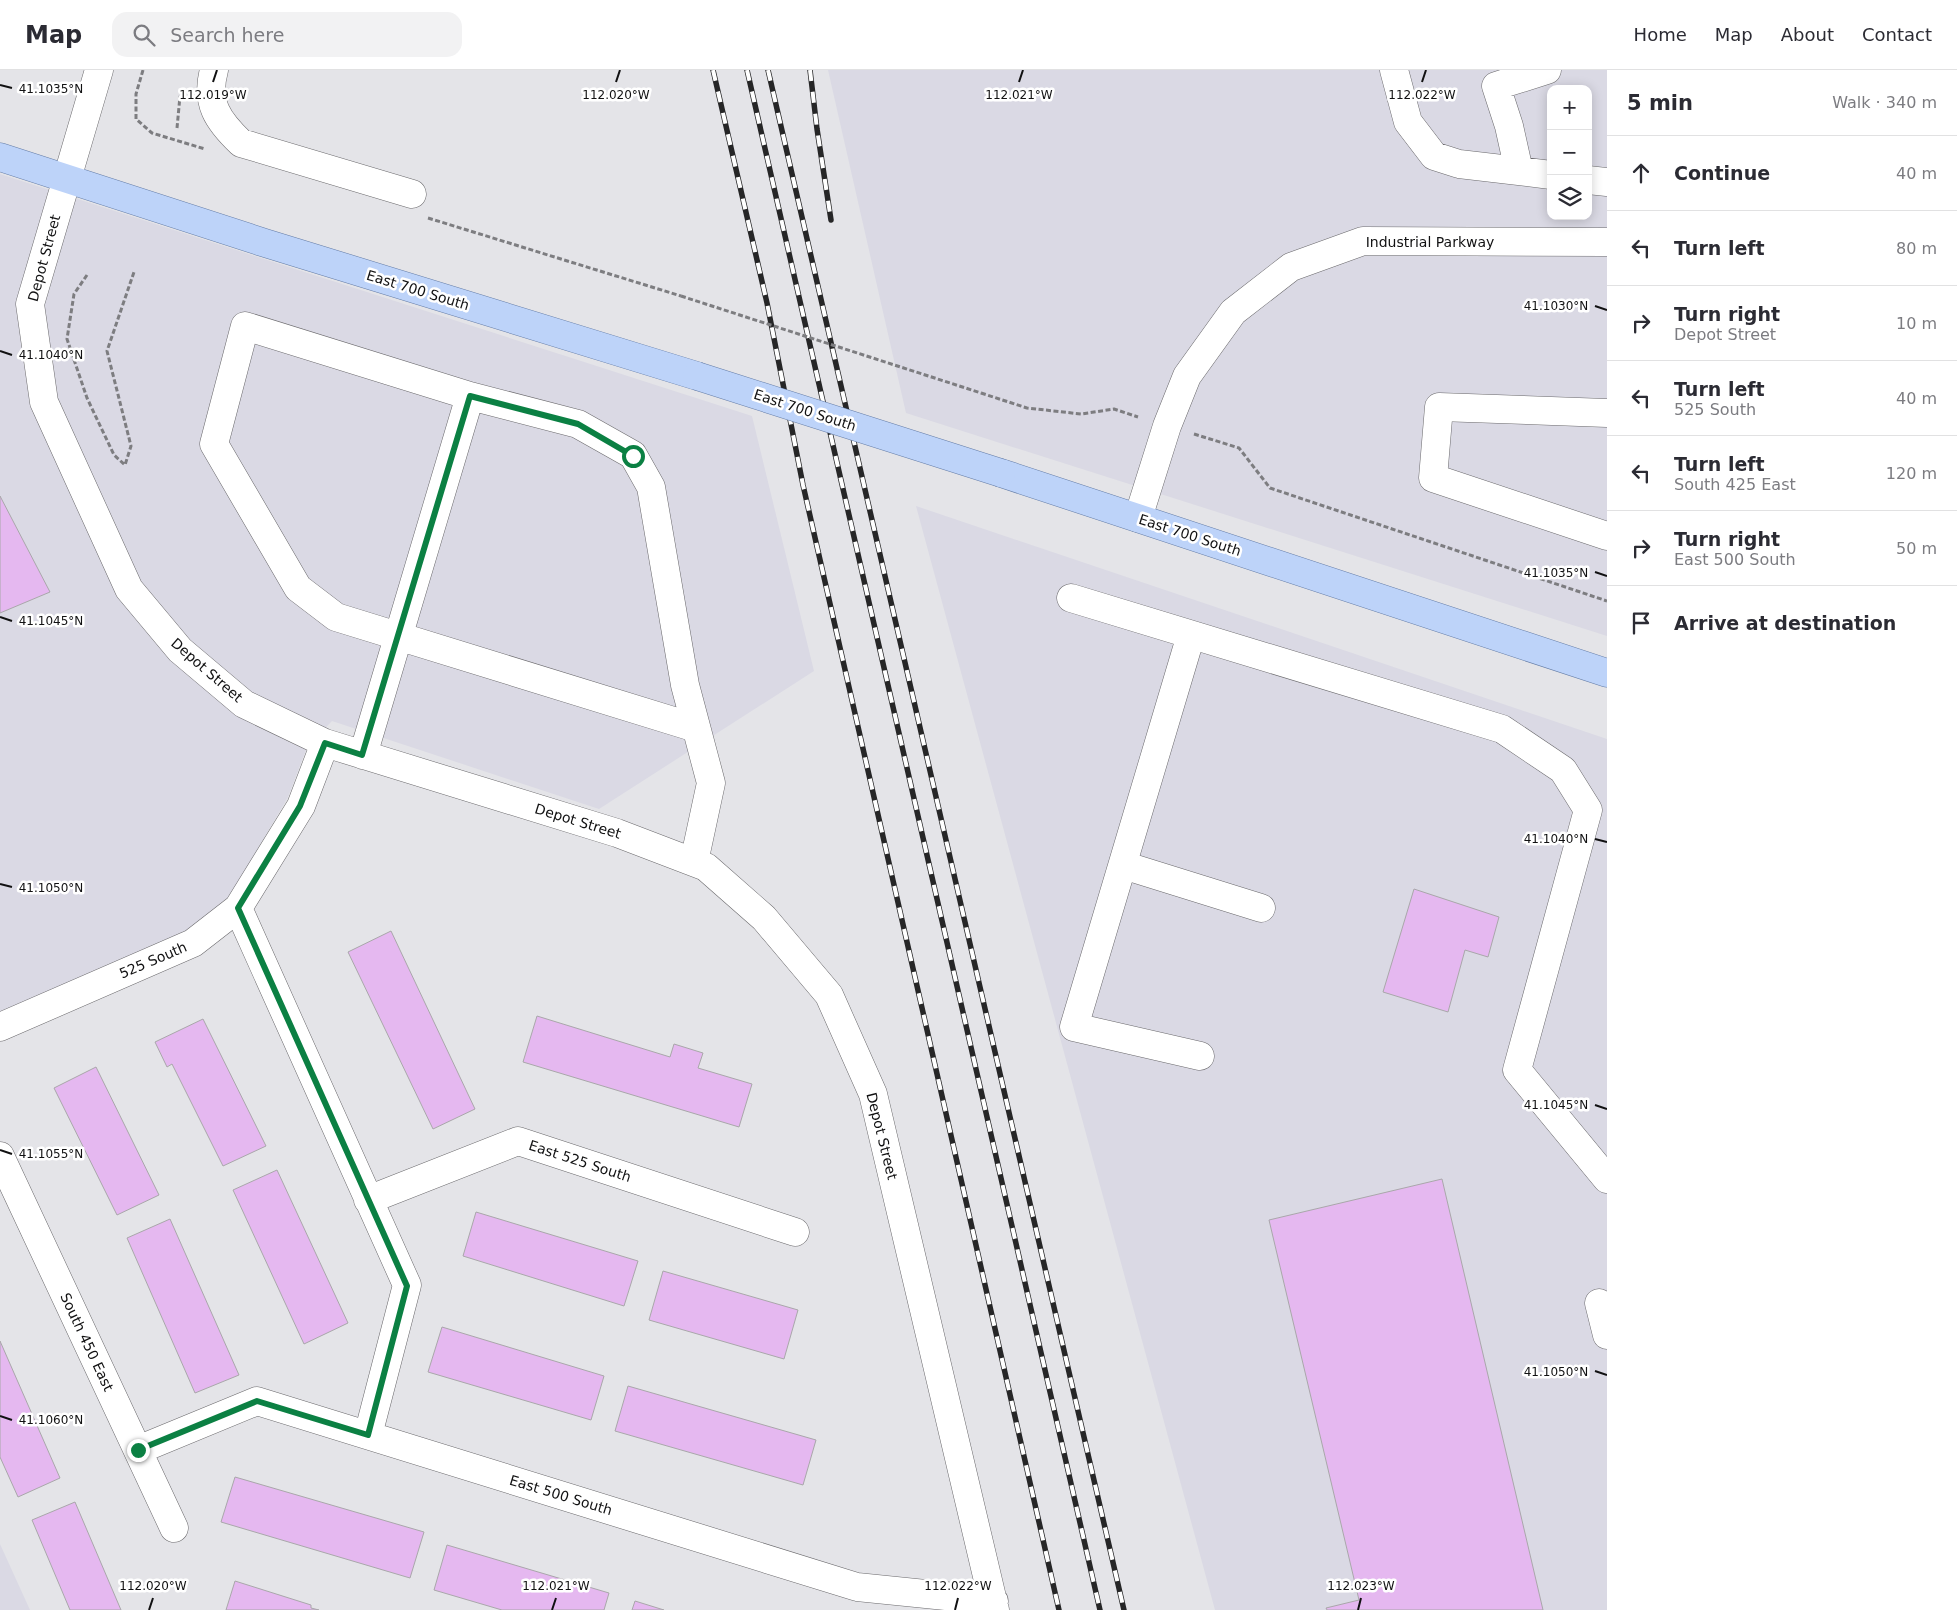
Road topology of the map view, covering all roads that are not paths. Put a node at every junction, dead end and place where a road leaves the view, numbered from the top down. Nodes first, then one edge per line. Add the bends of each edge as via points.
1 (99, 70) edge
2 (214, 70) edge
3 (1394, 70) edge
4 (1547, 70) edge
5 (1492, 78) edge
6 (0, 157) edge
7 (1519, 171) junction
8 (1547, 174) edge
9 (66, 179) junction
10 (1592, 180) edge
11 (1607, 182) edge
12 (412, 194) dead end
13 (1607, 242) edge
14 (470, 396) junction
15 (1607, 413) edge
16 (1138, 518) junction
17 (1607, 536) edge
18 (1071, 598) dead end
19 (1191, 635) junction
20 (398, 636) junction
21 (1607, 673) edge
22 (696, 728) junction
23 (325, 743) junction
24 (362, 755) junction
25 (694, 862) junction
26 (1123, 865) junction
27 (238, 908) junction
28 (1261, 908) dead end
29 (0, 1027) edge
30 (1200, 1056) dead end
31 (0, 1156) edge
32 (1607, 1180) edge
33 (368, 1200) junction
34 (795, 1232) dead end
35 (1599, 1303) dead end
36 (1607, 1335) edge
37 (368, 1435) junction
38 (138, 1450) junction
39 (174, 1528) dead end
40 (994, 1605) edge

1 - 9 street, Depot Street
2 - 12 street via 211,103 226,128 241,143
3 - 7 street via 1408,122 1434,156 1458,164
4 - 5 street
5 - 7 street via 1509,126
6 - 9 main road, East 700 South
7 - 8 street
9 - 16 main road, East 700 South, bridge
9 - 23 street, Depot Street via 30,304 44,402 129,589 180,650 244,704
10 - 11 street
13 - 16 street, Industrial Parkway via 1363,241 1291,267 1233,312 1187,376 1167,426
14 - 20 street
14 - 20 street via 245,326 214,444 298,588 336,617
14 - 22 street via 578,424 633,456 651,487 685,684
15 - 17 street via 1439,407 1433,478
16 - 21 main road, East 700 South
18 - 19 street
19 - 26 street
19 - 32 street via 1502,729 1563,770 1588,810 1517,1070
20 - 22 street
20 - 24 street
22 - 25 street via 711,783
23 - 24 street, Depot Street
23 - 27 street, 525 South via 300,806
24 - 25 street, Depot Street via 617,833
25 - 40 street, Depot Street via 706,867 764,918 828,995 873,1094
26 - 28 street
26 - 30 street via 1074,1027
27 - 29 street, 525 South via 193,943
27 - 33 street
31 - 38 street, South 450 East
33 - 34 street, East 525 South via 518,1141
33 - 37 street via 407,1286
35 - 36 street
37 - 38 street, East 500 South via 257,1401
37 - 40 street, East 500 South via 857,1587
38 - 39 street, South 450 East

